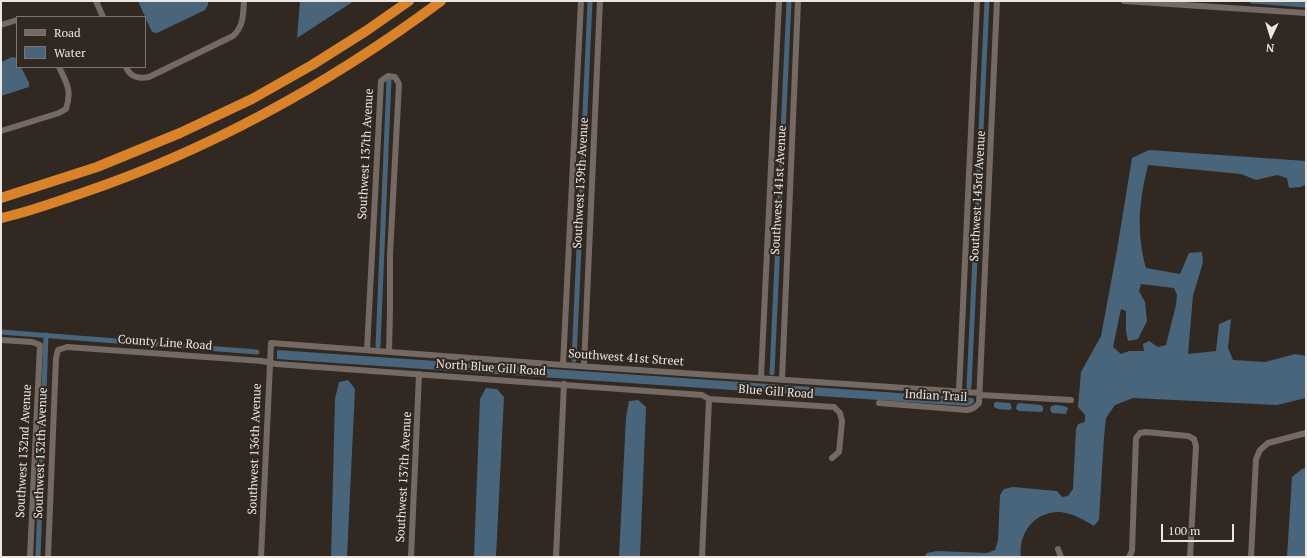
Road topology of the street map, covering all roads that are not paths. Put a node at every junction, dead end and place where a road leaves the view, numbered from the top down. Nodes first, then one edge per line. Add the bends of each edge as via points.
1 (96, 1) edge
2 (244, 1) edge
3 (409, 1) edge
4 (441, 1) edge
5 (581, 1) edge
6 (600, 1) edge
7 (779, 1) edge
8 (798, 1) edge
9 (977, 1) edge
10 (997, 1) edge
11 (1124, 1) edge
12 (1306, 13) edge
13 (103, 16) edge
14 (16, 20) edge
15 (1, 25) edge
16 (59, 68) edge
17 (126, 68) edge
18 (1, 131) edge
19 (1, 198) edge
20 (1, 218) edge
21 (1, 340) edge
22 (271, 343) joint
23 (58, 350) joint
24 (367, 350) junction
25 (389, 352) junction
26 (270, 363) junction
27 (563, 365) junction
28 (584, 366) junction
29 (419, 374) junction
30 (762, 378) junction
31 (782, 380) junction
32 (564, 384) junction
33 (959, 391) junction
34 (980, 394) junction
35 (709, 399) junction
36 (1071, 400) dead end
37 (879, 403) dead end
38 (1306, 433) edge
39 (832, 458) dead end
40 (1058, 549) dead end
41 (30, 557) edge
42 (48, 557) edge
43 (262, 557) edge
44 (411, 557) edge
45 (556, 557) edge
46 (702, 557) edge
47 (1060, 557) edge
48 (1129, 557) edge
49 (1190, 557) edge
50 (1251, 557) edge

1 - 13 street
2 - 17 street via 243,21 234,36 149,77 136,78
3 - 19 highway via 312,65 252,99 180,133 97,167
4 - 20 highway via 343,69 284,104 204,144 123,179 24,213
5 - 27 street, Southwest 139th Avenue
6 - 28 street, Southwest 139th Avenue
7 - 30 street, Southwest 141st Avenue
8 - 31 street, Southwest 141st Avenue
9 - 33 street, Southwest 143rd Avenue
10 - 34 street, Southwest 143rd Avenue
11 - 12 street
14 - 15 street
16 - 18 street via 70,92 66,109
21 - 41 street, Southwest 132nd Avenue via 40,345
22 - 24 street, Southwest 41st Street
22 - 26 street, Southwest 136th Avenue
23 - 26 street, County Line Road via 67,347
23 - 42 street, Southwest 132th Avenue
24 - 25 street, Southwest 41st Street
24 - 25 street, Southwest 137th Avenue via 381,81 388,76 395,78 399,84 390,255
25 - 27 street, Southwest 41st Street
26 - 29 street, North Blue Gill Road
26 - 43 street, Southwest 136th Avenue
27 - 28 street, Southwest 41st Street
28 - 30 street, Southwest 41st Street
29 - 32 street, North Blue Gill Road
29 - 44 street, Southwest 137th Avenue
30 - 31 street, Southwest 41st Street
31 - 33 street, Southwest 41st Street
32 - 35 street, North Blue Gill Road via 702,395
32 - 45 street
33 - 34 street, Southwest 41st Street
34 - 36 street
34 - 37 street, Indian Trail via 976,407 966,410
35 - 39 street, Blue Gill Road via 834,407 840,413 842,421 839,452
35 - 46 street
38 - 50 street via 1268,443 1260,450 1256,459
40 - 47 street
48 - 49 street via 1132,551 1136,438 1140,433 1146,432 1188,436 1194,439 1196,446

